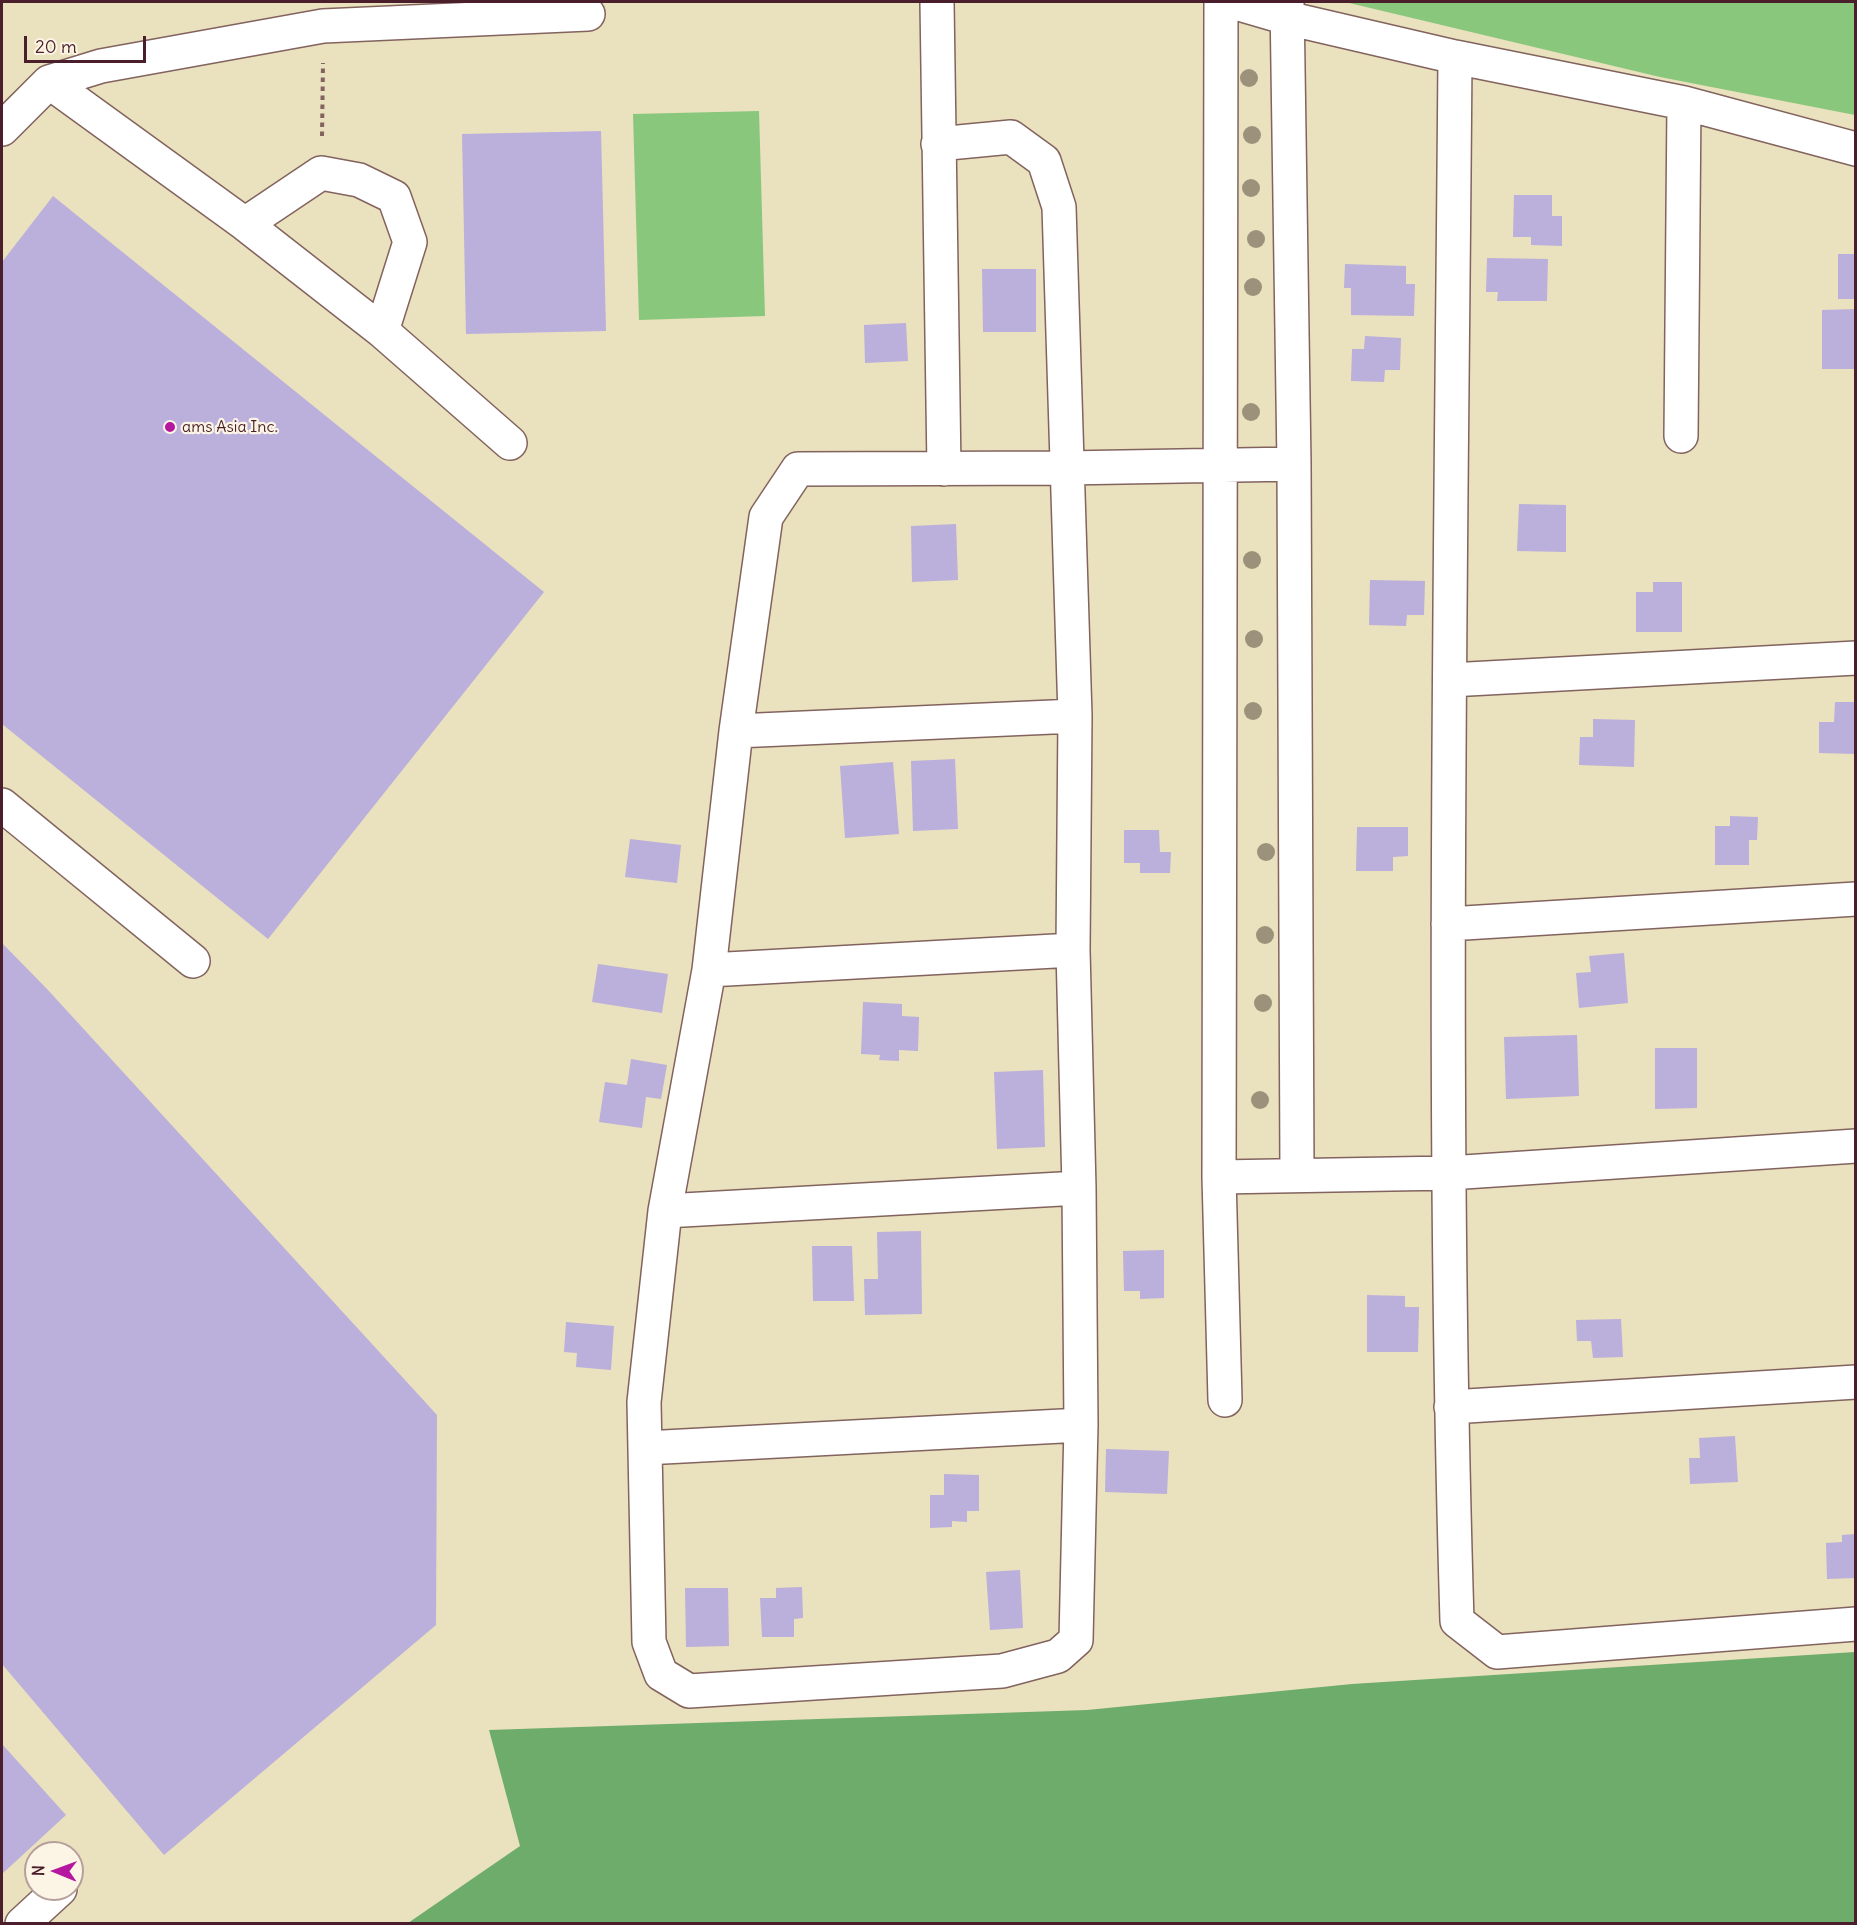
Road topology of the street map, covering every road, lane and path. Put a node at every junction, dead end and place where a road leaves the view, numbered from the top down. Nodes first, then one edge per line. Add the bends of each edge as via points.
1 (937, 2) edge
2 (1221, 2) edge
3 (1232, 2) edge
4 (1287, 10) edge
5 (588, 14) dead end
6 (323, 26) junction
7 (1455, 57) junction
8 (49, 82) junction
9 (1684, 103) junction
10 (2, 129) edge
11 (938, 144) junction
12 (1856, 149) edge
13 (321, 173) junction
14 (245, 224) junction
15 (382, 331) junction
16 (1681, 436) dead end
17 (510, 443) dead end
18 (1294, 464) junction
19 (1219, 465) junction
20 (1066, 468) junction
21 (944, 469) junction
22 (1856, 658) edge
23 (1450, 680) junction
24 (1075, 716) junction
25 (736, 731) junction
26 (2, 805) edge
27 (1856, 899) edge
28 (1448, 924) junction
29 (1073, 950) junction
30 (193, 961) dead end
31 (709, 970) junction
32 (1856, 1146) edge
33 (1449, 1173) junction
34 (1297, 1175) junction
35 (1219, 1177) junction
36 (1079, 1188) junction
37 (665, 1211) junction
38 (1856, 1382) edge
39 (1225, 1400) dead end
40 (1450, 1407) junction
41 (1081, 1425) junction
42 (645, 1448) junction
43 (1856, 1624) edge
44 (47, 1901) edge
45 (22, 1923) edge

1 - 11 street
2 - 19 street
3 - 4 street
4 - 7 street
4 - 18 street
5 - 6 street
6 - 8 street via 101,66
6 - 13 path
7 - 9 street
7 - 23 street
8 - 10 street
8 - 14 street
9 - 12 street
9 - 16 street
11 - 20 street via 1011,137 1044,161 1059,207
11 - 21 street
13 - 14 street
13 - 15 street via 359,180 394,197 410,242
14 - 15 street
15 - 17 street
18 - 19 street
18 - 34 street
19 - 20 street
19 - 35 street
20 - 21 street
20 - 24 street
21 - 25 street via 798,469 766,517
22 - 23 street
23 - 28 street
24 - 25 street
24 - 29 street
25 - 31 street
26 - 30 street
27 - 28 street
28 - 33 street
29 - 31 street
29 - 36 street
31 - 37 street
32 - 33 street
33 - 34 street
33 - 40 street
34 - 35 street
35 - 39 street
36 - 37 street
36 - 41 street
37 - 42 street via 644,1402
38 - 40 street
40 - 43 street via 1457,1621 1497,1652
41 - 42 street
41 - 42 street via 1076,1640 1058,1656 1002,1671 689,1691 661,1674 649,1642
44 - 45 street

